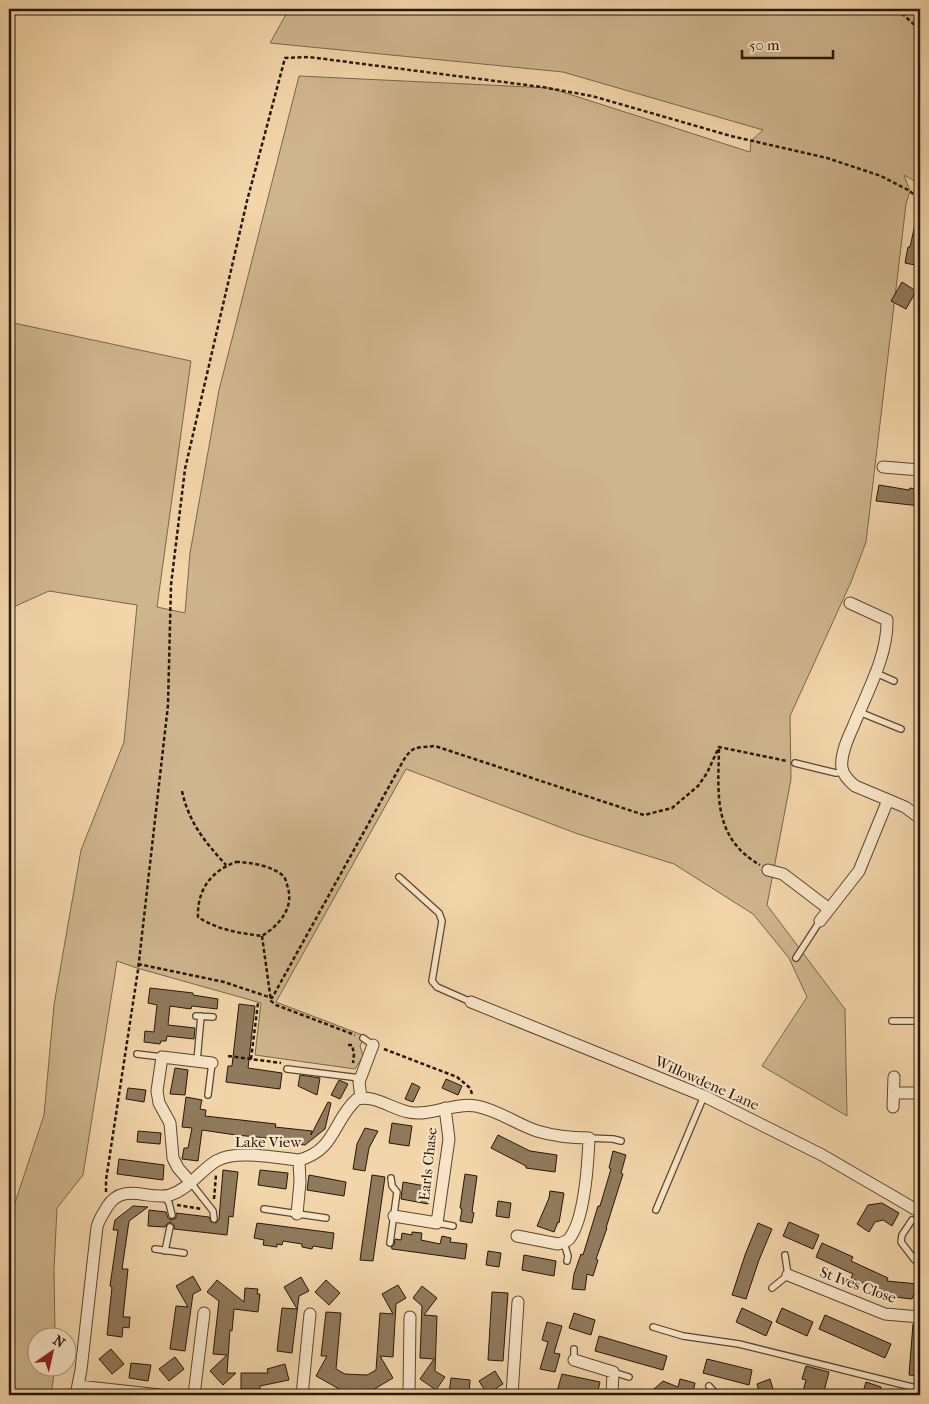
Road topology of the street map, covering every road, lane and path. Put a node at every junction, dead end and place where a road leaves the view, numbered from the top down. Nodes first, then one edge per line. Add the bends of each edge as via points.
1 (897, 9) edge
2 (920, 30) edge
3 (920, 201) edge
4 (882, 467) dead end
5 (920, 470) edge
6 (850, 603) dead end
7 (895, 611) dead end
8 (887, 620) junction
9 (876, 673) junction
10 (894, 681) dead end
11 (859, 712) junction
12 (901, 729) dead end
13 (719, 747) junction
14 (795, 763) joint
15 (844, 772) junction
16 (182, 792) dead end
17 (888, 800) junction
18 (920, 818) edge
19 (226, 865) junction
20 (768, 870) joint
21 (399, 877) dead end
22 (829, 910) junction
23 (820, 921) joint
24 (262, 936) junction
25 (796, 958) dead end
26 (138, 964) junction
27 (269, 997) junction
28 (471, 1002) joint
29 (258, 1003) dead end
30 (213, 1017) dead end
31 (892, 1021) dead end
32 (920, 1021) edge
33 (368, 1041) junction
34 (348, 1045) dead end
35 (137, 1054) dead end
36 (162, 1057) junction
37 (251, 1059) dead end
38 (197, 1061) junction
39 (212, 1063) joint
40 (287, 1069) dead end
41 (356, 1075) junction
42 (894, 1077) dead end
43 (894, 1093) junction
44 (920, 1094) edge
45 (208, 1095) dead end
46 (704, 1096) junction
47 (362, 1098) junction
48 (475, 1106) junction
49 (893, 1107) dead end
50 (445, 1108) junction
51 (589, 1138) junction
52 (621, 1141) dead end
53 (299, 1160) junction
54 (391, 1178) dead end
55 (191, 1183) junction
56 (164, 1196) junction
57 (111, 1200) junction
58 (264, 1209) dead end
59 (656, 1210) dead end
60 (297, 1214) junction
61 (172, 1215) dead end
62 (394, 1216) junction
63 (916, 1216) edge
64 (326, 1218) dead end
65 (214, 1220) dead end
66 (437, 1223) junction
67 (170, 1226) dead end
68 (453, 1226) dead end
69 (517, 1236) dead end
70 (390, 1242) dead end
71 (564, 1242) junction
72 (154, 1249) dead end
73 (165, 1251) junction
74 (184, 1253) dead end
75 (785, 1255) dead end
76 (567, 1261) dead end
77 (920, 1265) edge
78 (788, 1275) junction
79 (772, 1288) dead end
80 (518, 1302) dead end
81 (204, 1313) dead end
82 (310, 1314) dead end
83 (410, 1317) dead end
84 (920, 1317) edge
85 (653, 1327) dead end
86 (574, 1354) dead end
87 (613, 1372) junction
88 (629, 1377) dead end
89 (709, 1386) dead end
90 (920, 1389) edge
91 (77, 1390) edge
92 (160, 1395) edge
93 (194, 1395) edge
94 (302, 1395) edge
95 (409, 1395) edge
96 (512, 1395) edge
97 (612, 1395) edge
98 (717, 1395) edge

1 - 2 path
3 - 26 path via 910,191 881,176 827,158 731,136 592,96 309,57 285,58 247,201 185,469 171,585 168,705
4 - 5 street
6 - 8 street
7 - 8 street
8 - 9 street
9 - 10 lane
9 - 11 street
11 - 12 lane
11 - 15 street via 847,741 842,766
13 - 14 path
13 - 20 path via 718,792 722,819 732,841 747,858
13 - 27 path via 698,786 672,808 644,815 435,746 413,749 402,763 272,998
14 - 15 lane
15 - 17 street via 855,786
16 - 19 path via 194,825
17 - 18 street
17 - 22 street via 859,871
19 - 24 path via 207,882 198,903 198,917 234,932
19 - 24 path via 236,862 260,865 284,877 289,905 272,930
20 - 22 street via 783,874
21 - 28 lane via 438,913 442,921 432,981 437,987
22 - 23 street
23 - 25 lane
24 - 27 path
26 - 27 path via 224,982
26 - 57 path via 106,1180 105,1191
27 - 33 path via 276,1005
28 - 46 street, Willowdene Lane
29 - 37 path
30 - 38 lane via 199,1016
31 - 32 lane
33 - 41 street
33 - 48 path via 457,1077 470,1088
34 - 41 path via 352,1045
35 - 36 lane
36 - 38 street
36 - 55 street via 157,1091 159,1103 170,1123 173,1158
38 - 39 street
39 - 45 lane
40 - 41 lane
41 - 47 street
42 - 43 street
43 - 44 street
43 - 49 street
46 - 59 lane
46 - 63 street, Willowdene Lane via 822,1155
47 - 50 street via 369,1097 410,1112
47 - 53 street, Lake View via 345,1112 334,1134 317,1153
48 - 50 street
48 - 51 street via 536,1130 566,1138
50 - 66 street, Earls Chase via 449,1139
51 - 52 lane
51 - 71 street via 579,1214 569,1238
53 - 55 street, Lake View via 238,1155 222,1158
53 - 60 street
54 - 62 lane, Earls Chase via 397,1192
55 - 56 street, Lake View
55 - 65 lane via 213,1211
56 - 57 street via 133,1192
56 - 61 lane
57 - 91 street via 97,1227
58 - 60 lane
60 - 64 lane
62 - 66 street, Earls Chase
62 - 70 lane, Earls Chase
63 - 77 lane via 902,1235 901,1242
66 - 68 lane, Earls Chase
67 - 73 lane
69 - 71 street via 558,1244
71 - 76 lane
72 - 73 lane
73 - 74 lane
75 - 78 lane
78 - 79 lane
78 - 84 street, St Ives Close via 885,1314
80 - 96 street
81 - 93 street
82 - 94 street
83 - 95 street
85 - 90 lane via 684,1336 739,1344
86 - 87 street
87 - 88 lane
87 - 97 street
89 - 98 lane
91 - 92 street

